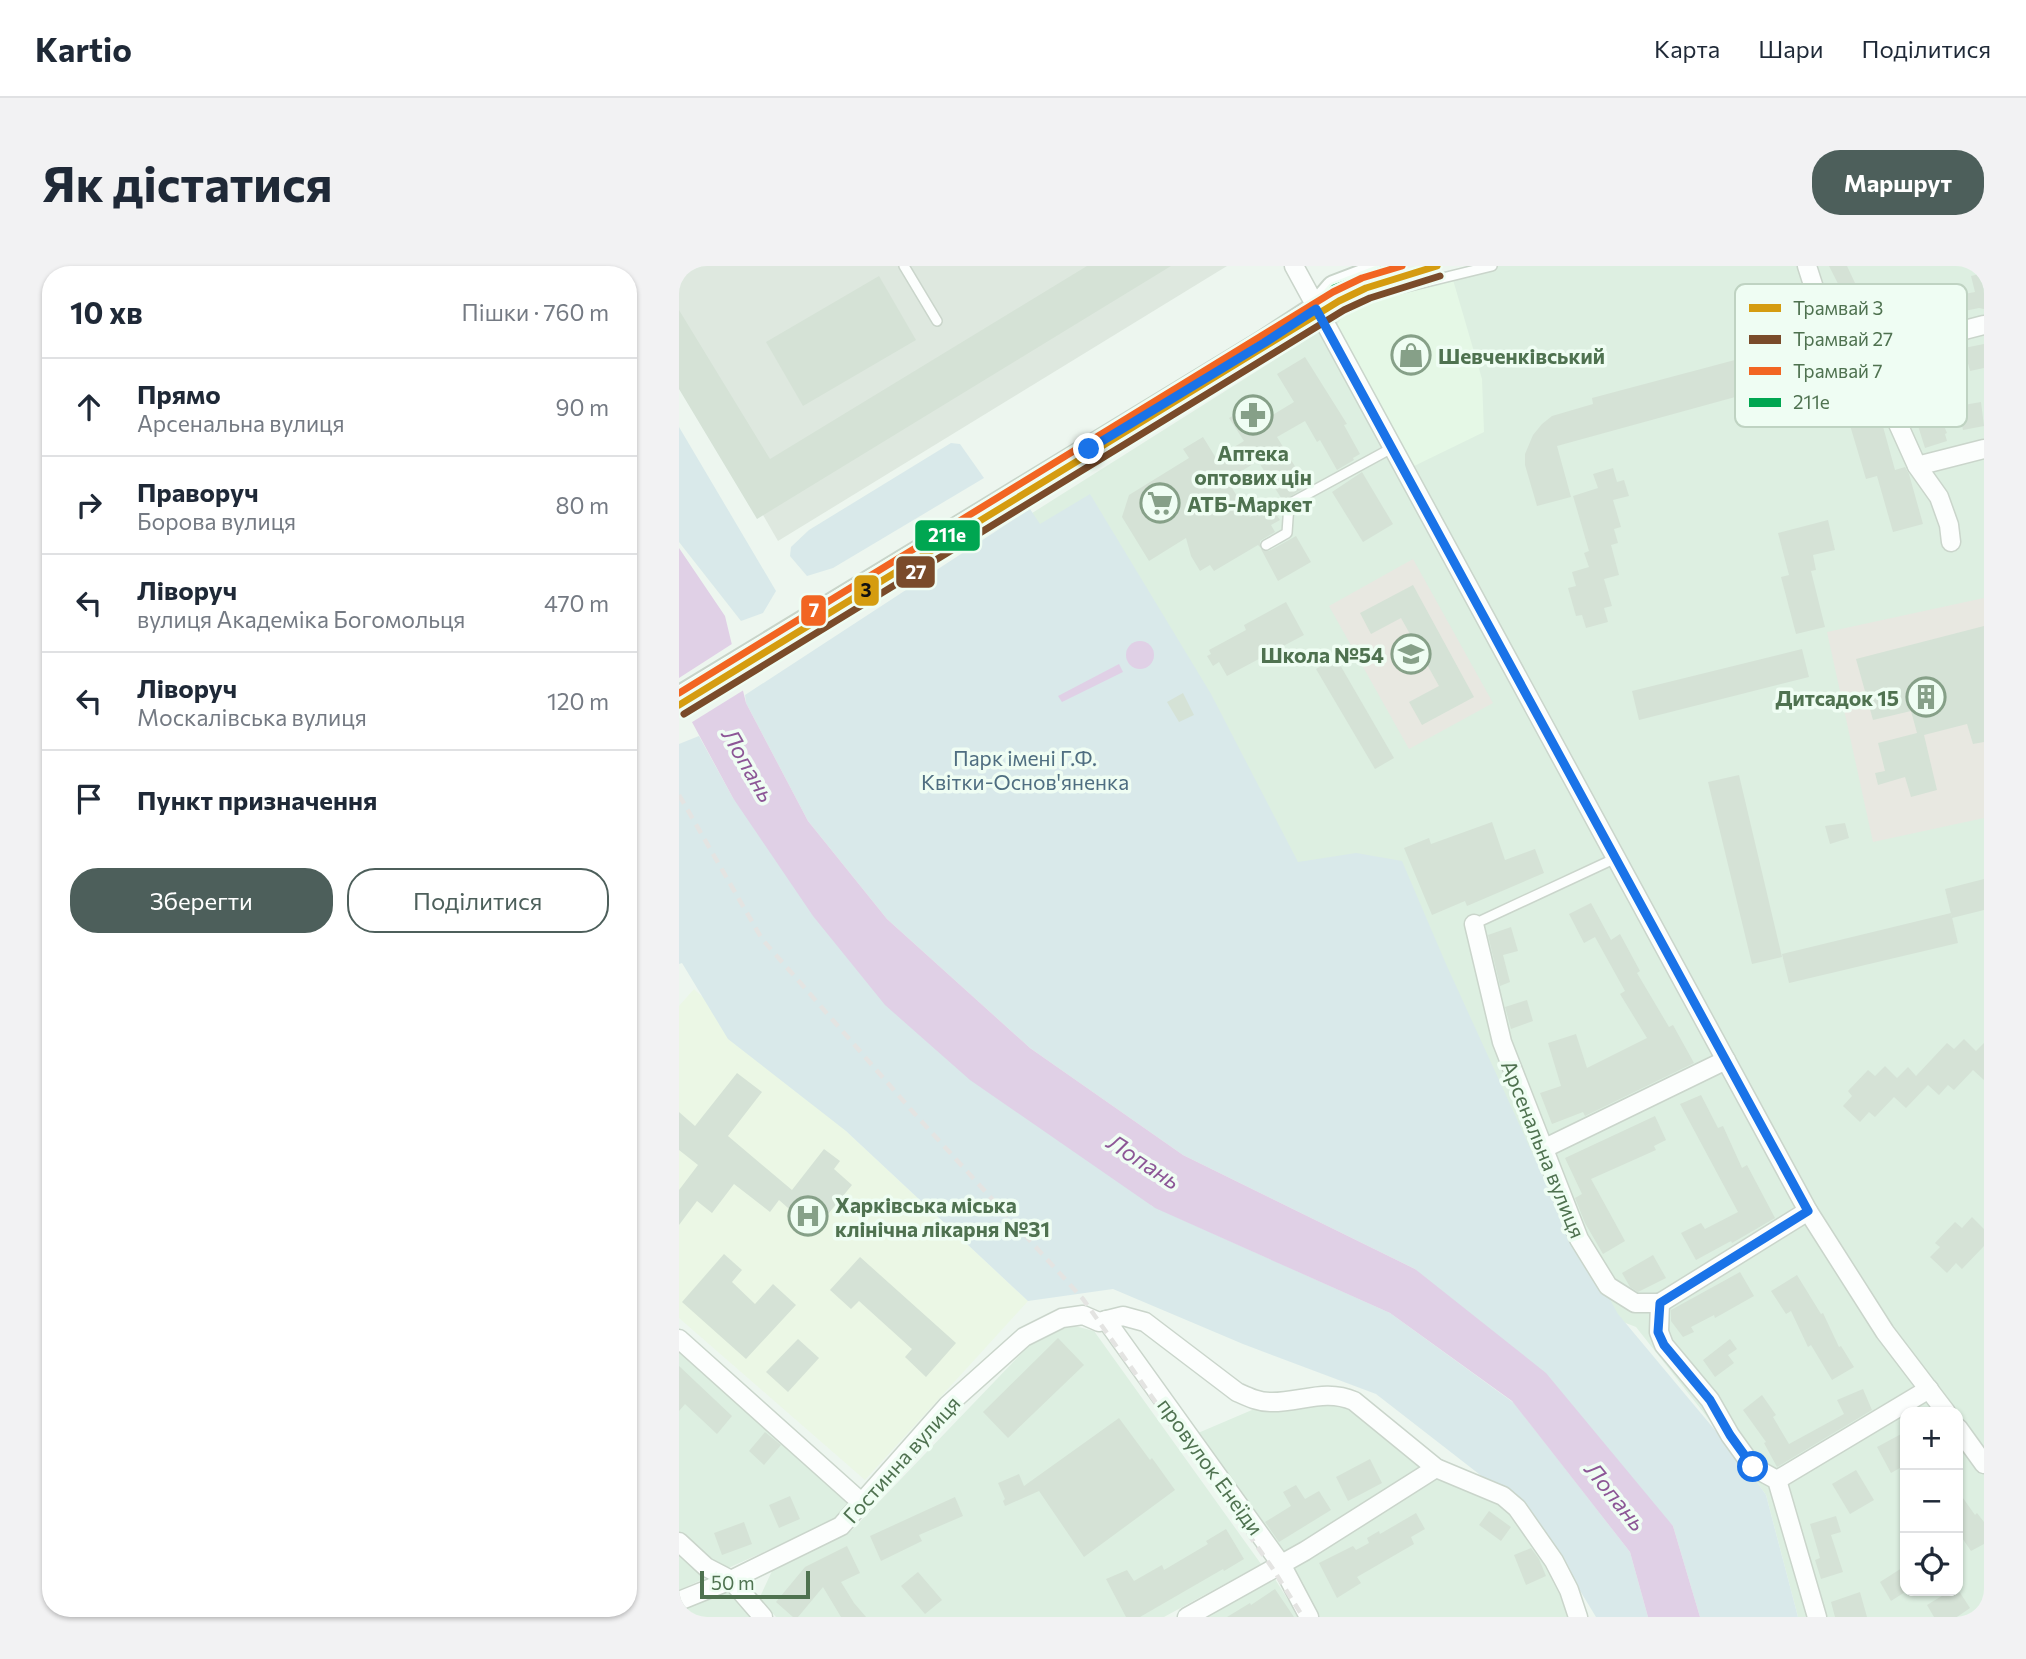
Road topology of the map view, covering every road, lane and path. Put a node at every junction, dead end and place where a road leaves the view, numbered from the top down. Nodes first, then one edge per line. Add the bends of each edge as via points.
1 (904, 266) edge
2 (1294, 266) edge
3 (1392, 266) edge
4 (1492, 266) edge
5 (1807, 266) edge
6 (1813, 284) edge
7 (1316, 309) junction
8 (937, 321) dead end
9 (1984, 325) edge
10 (1967, 329) edge
11 (1899, 427) edge
12 (1392, 448) junction
13 (1984, 449) edge
14 (1917, 466) junction
15 (1951, 542) dead end
16 (1266, 545) dead end
17 (679, 699) edge
18 (1616, 858) junction
19 (1474, 924) joint
20 (1726, 1060) junction
21 (1543, 1149) junction
22 (1808, 1211) junction
23 (1660, 1303) junction
24 (1110, 1320) junction
25 (679, 1339) edge
26 (1929, 1389) junction
27 (1942, 1407) edge
28 (1963, 1435) edge
29 (1984, 1464) edge
30 (1436, 1468) junction
31 (1777, 1480) junction
32 (862, 1502) junction
33 (679, 1542) edge
34 (1281, 1564) junction
35 (731, 1580) junction
36 (679, 1601) edge
37 (763, 1617) edge
38 (1187, 1617) edge
39 (1309, 1617) edge
40 (1578, 1617) edge
41 (1818, 1617) edge

1 - 8 lane
2 - 7 street
3 - 7 street via 1334,288
4 - 7 lane
5 - 6 street
7 - 12 street
7 - 17 street
9 - 10 street
11 - 14 street
12 - 16 lane via 1289,504 1287,533
12 - 18 street
13 - 14 street
14 - 15 street via 1939,496
18 - 19 lane
18 - 20 street
19 - 21 street, Арсенальна вулиця via 1502,1042
20 - 21 street
20 - 22 street
21 - 23 street, Арсенальна вулиця via 1579,1240 1608,1286 1635,1303
22 - 23 street
22 - 26 street via 1885,1332
23 - 31 street via 1658,1332 1664,1345 1710,1400 1753,1467
24 - 30 street, Гостинна вулиця via 1123,1317 1145,1322 1254,1400 1341,1395
24 - 32 street, Гостинна вулиця via 1099,1322 1083,1315 1062,1318 1024,1337 948,1405
24 - 34 street, провулок Енеїди
25 - 32 street
26 - 27 street
26 - 31 street
28 - 29 street
30 - 34 street
30 - 40 street, Гостинна вулиця via 1503,1496 1517,1508 1554,1561
31 - 41 street
32 - 35 street, Гостинна вулиця via 831,1532
33 - 35 street via 706,1567
34 - 38 street
34 - 39 street, провулок Енеїди
35 - 36 street, Гостинна вулиця
35 - 37 street

